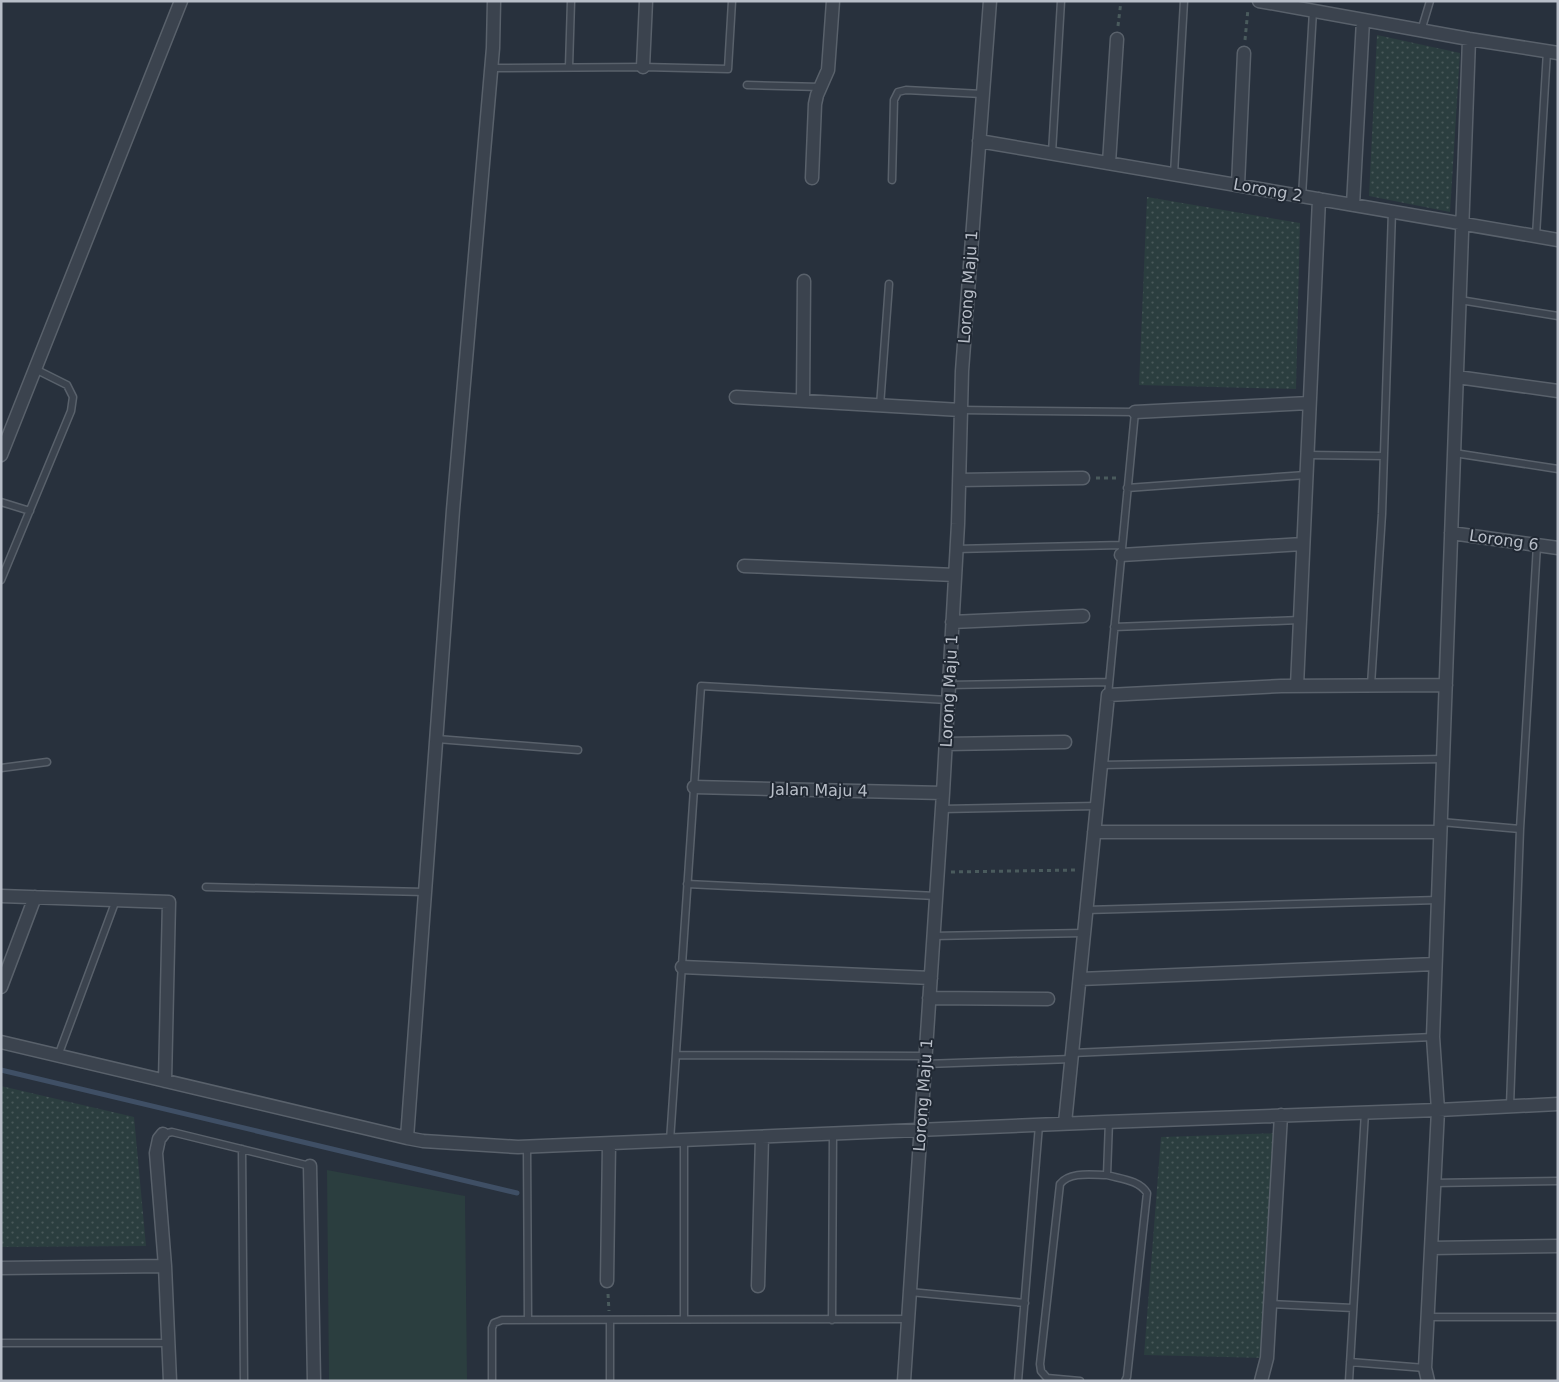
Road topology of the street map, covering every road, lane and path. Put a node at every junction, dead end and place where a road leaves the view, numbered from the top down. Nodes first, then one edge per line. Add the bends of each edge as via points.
1 (181, 1) edge
2 (494, 1) edge
3 (571, 1) edge
4 (646, 1) edge
5 (732, 1) edge
6 (833, 1) edge
7 (990, 1) edge
8 (1061, 1) edge
9 (1121, 1) edge
10 (1184, 1) edge
11 (1248, 1) edge
12 (1259, 1) edge
13 (1430, 1) edge
14 (1313, 11) junction
15 (1363, 20) junction
16 (1421, 30) junction
17 (1117, 39) joint
18 (1469, 39) junction
19 (1552, 52) edge
20 (1244, 53) joint
21 (643, 67) junction
22 (492, 68) junction
23 (569, 68) junction
24 (748, 85) dead end
25 (821, 87) junction
26 (982, 94) junction
27 (979, 141) junction
28 (1052, 153) junction
29 (1109, 163) junction
30 (1174, 174) junction
31 (812, 178) dead end
32 (892, 180) dead end
33 (1238, 185) junction
34 (1302, 196) junction
35 (1319, 199) junction
36 (1353, 205) junction
37 (1392, 211) junction
38 (1462, 223) junction
39 (1536, 236) junction
40 (1558, 240) edge
41 (804, 280) dead end
42 (889, 284) dead end
43 (1460, 300) junction
44 (1558, 316) edge
45 (35, 369) junction
46 (1457, 377) junction
47 (1558, 391) edge
48 (736, 397) dead end
49 (803, 401) junction
50 (1309, 403) junction
51 (880, 406) junction
52 (961, 410) junction
53 (1134, 412) junction
54 (1454, 453) junction
55 (1, 455) edge
56 (1307, 455) junction
57 (1384, 456) junction
58 (1558, 469) edge
59 (1306, 475) junction
60 (1083, 478) joint
61 (1128, 478) junction
62 (959, 480) junction
63 (1127, 488) junction
64 (1, 502) edge
65 (30, 511) junction
66 (1451, 533) junction
67 (1303, 544) junction
68 (1538, 545) junction
69 (1558, 548) edge
70 (956, 549) junction
71 (1122, 550) junction
72 (744, 566) dead end
73 (955, 575) junction
74 (1, 580) edge
75 (1083, 616) dead end
76 (1300, 620) junction
77 (952, 622) junction
78 (1114, 627) junction
79 (949, 685) junction
80 (1371, 685) junction
81 (1446, 685) junction
82 (1297, 686) junction
83 (1108, 688) junction
84 (948, 700) junction
85 (437, 739) junction
86 (1065, 742) dead end
87 (946, 744) junction
88 (578, 750) dead end
89 (1443, 759) junction
90 (47, 762) dead end
91 (1101, 765) junction
92 (1, 768) edge
93 (694, 787) junction
94 (944, 793) junction
95 (1097, 806) junction
96 (942, 809) junction
97 (1440, 827) junction
98 (1520, 829) junction
99 (1094, 832) junction
100 (1091, 869) junction
101 (938, 873) junction
102 (687, 884) junction
103 (206, 887) dead end
104 (426, 892) junction
105 (1, 896) edge
106 (936, 896) junction
107 (35, 897) junction
108 (116, 900) junction
109 (1438, 900) junction
110 (1086, 910) junction
111 (1084, 933) junction
112 (934, 936) junction
113 (1435, 964) junction
114 (682, 967) junction
115 (931, 978) junction
116 (1080, 979) junction
117 (1, 987) edge
118 (929, 998) junction
119 (1048, 999) dead end
120 (1433, 1037) junction
121 (1, 1042) edge
122 (58, 1056) junction
123 (676, 1056) junction
124 (1072, 1056) junction
125 (925, 1060) junction
126 (165, 1081) junction
127 (1558, 1104) edge
128 (1510, 1106) junction
129 (1438, 1110) junction
130 (1365, 1112) junction
131 (1280, 1115) junction
132 (1109, 1121) junction
133 (1065, 1123) junction
134 (1039, 1125) junction
135 (920, 1130) junction
136 (163, 1134) joint
137 (834, 1134) junction
138 (762, 1137) junction
139 (407, 1138) junction
140 (670, 1141) junction
141 (684, 1141) junction
142 (609, 1144) junction
143 (527, 1147) junction
144 (242, 1149) junction
145 (310, 1166) joint
146 (1107, 1175) junction
147 (1558, 1181) edge
148 (1433, 1183) junction
149 (1558, 1246) edge
150 (1432, 1248) junction
151 (166, 1266) junction
152 (1, 1268) edge
153 (607, 1281) joint
154 (758, 1286) dead end
155 (910, 1292) junction
156 (1025, 1303) junction
157 (1270, 1304) junction
158 (1353, 1308) junction
159 (1429, 1317) junction
160 (1558, 1317) edge
161 (684, 1319) junction
162 (908, 1319) junction
163 (528, 1320) junction
164 (610, 1320) junction
165 (832, 1320) junction
166 (1, 1343) edge
167 (168, 1343) junction
168 (1350, 1362) junction
169 (1425, 1368) junction
170 (170, 1381) edge
171 (244, 1381) edge
172 (314, 1381) edge
173 (492, 1381) edge
174 (610, 1381) edge
175 (904, 1381) edge
176 (1018, 1381) edge
177 (1080, 1381) edge
178 (1125, 1381) edge
179 (1261, 1381) edge
180 (1349, 1381) edge
181 (1428, 1381) edge

1 - 45 street
2 - 22 street
3 - 23 lane
4 - 21 street
5 - 21 lane via 728,69
6 - 25 street via 828,70
7 - 26 street, Lorong Maju 1
8 - 28 lane
9 - 17 path
10 - 30 lane
11 - 20 path
12 - 14 street
13 - 16 lane
14 - 15 street
14 - 34 lane
15 - 16 street
15 - 36 street
16 - 18 street
17 - 29 street
18 - 19 street
18 - 38 street
19 - 39 lane
20 - 33 street
21 - 23 lane
22 - 23 lane
22 - 85 street via 453,510
24 - 25 lane
25 - 31 street via 815,104
26 - 27 street, Lorong Maju 1
26 - 32 lane via 898,92 894,100
27 - 28 street, Lorong 2
27 - 52 street, Lorong Maju 1
28 - 29 street, Lorong 2
29 - 30 street, Lorong 2
30 - 33 street, Lorong 2
33 - 34 street, Lorong 2
34 - 35 street, Lorong 2
35 - 36 street, Lorong 2
35 - 50 street
36 - 37 street, Lorong 2
37 - 38 street, Lorong 2
37 - 57 lane
38 - 39 street, Lorong 2
38 - 43 street
39 - 40 street, Lorong 2
41 - 49 street
42 - 51 lane
43 - 44 lane
43 - 46 street
45 - 55 street
45 - 65 lane via 67,385 73,397 72,411
46 - 47 street
46 - 54 street
48 - 49 street
49 - 51 street
50 - 53 street
50 - 56 street
51 - 52 street
52 - 53 lane
52 - 62 street, Lorong Maju 1
53 - 61 lane
54 - 58 lane
54 - 66 street
56 - 57 lane
56 - 59 street
57 - 80 lane
59 - 63 lane
59 - 67 street
60 - 61 path
60 - 62 street
61 - 63 lane
62 - 70 street, Lorong Maju 1
63 - 71 lane
64 - 65 lane
65 - 74 lane
66 - 68 street, Lorong 6
66 - 81 street
67 - 71 street
67 - 76 street
68 - 69 street, Lorong 6
68 - 98 lane
70 - 71 lane
70 - 73 street, Lorong Maju 1
71 - 78 lane
72 - 73 street
73 - 77 street, Lorong Maju 1
75 - 77 street
76 - 78 lane
76 - 82 street
77 - 79 street, Lorong Maju 1
78 - 83 lane
79 - 83 lane
79 - 84 street, Lorong Maju 1
80 - 81 street
80 - 82 street
81 - 89 street
82 - 83 street
83 - 91 street
84 - 87 street, Lorong Maju 1
84 - 93 lane via 701,686
85 - 88 lane
85 - 104 street
86 - 87 street
87 - 94 street, Lorong Maju 1
89 - 91 lane
89 - 97 street
90 - 92 lane
91 - 95 street
93 - 94 street, Jalan Maju 4
93 - 102 lane
94 - 96 street, Lorong Maju 1
95 - 96 lane
95 - 99 street
96 - 101 street, Lorong Maju 1
97 - 98 lane
97 - 99 street
97 - 109 street
98 - 128 lane
99 - 100 street
100 - 101 path
100 - 110 street
101 - 106 street, Lorong Maju 1
102 - 106 lane
102 - 114 lane
103 - 104 lane
104 - 139 street
105 - 107 street
106 - 112 street, Lorong Maju 1
107 - 108 street
107 - 117 street
108 - 122 lane
108 - 126 street via 168,902
109 - 110 lane
109 - 113 street
110 - 111 street
111 - 112 lane
111 - 116 street
112 - 115 street, Lorong Maju 1
113 - 116 street
113 - 120 street
114 - 115 street
114 - 123 lane
115 - 118 street, Lorong Maju 1
116 - 124 street
118 - 119 street
118 - 125 street, Lorong Maju 1
120 - 124 lane
120 - 129 street
121 - 122 street
122 - 126 street
123 - 125 lane
123 - 140 lane
124 - 125 lane
124 - 133 street
125 - 135 street, Lorong Maju 1
126 - 139 street
127 - 128 street
128 - 129 street
129 - 130 street
129 - 148 street
130 - 131 street
130 - 158 lane
131 - 132 street
131 - 157 street
132 - 133 street
132 - 146 lane
133 - 134 street
134 - 135 street
134 - 156 lane
135 - 137 street
135 - 155 street, Lorong Maju 1
136 - 144 lane via 172,1132
136 - 151 street via 156,1153
137 - 138 street
137 - 165 lane
138 - 141 street
138 - 154 street
139 - 143 street
140 - 141 street
140 - 142 street
141 - 161 lane
142 - 143 street
142 - 153 street
143 - 163 lane
144 - 145 lane
144 - 171 lane
145 - 172 street
146 - 177 lane via 1074,1176 1064,1178 1060,1184 1040,1364 1047,1378
146 - 178 lane via 1136,1182 1147,1193
147 - 148 lane
148 - 150 street
149 - 150 street
150 - 159 street
151 - 152 street
151 - 167 street
153 - 164 path
155 - 156 lane
155 - 162 street, Lorong Maju 1
156 - 176 lane
157 - 158 lane
157 - 179 street via 1267,1358
158 - 168 lane
159 - 160 lane
159 - 169 street
161 - 164 lane
161 - 165 lane
162 - 165 lane
162 - 175 street, Lorong Maju 1
163 - 164 lane
163 - 173 lane via 494,1323 491,1336
164 - 174 lane
166 - 167 lane
167 - 170 street
168 - 169 lane
168 - 180 lane
169 - 181 street

